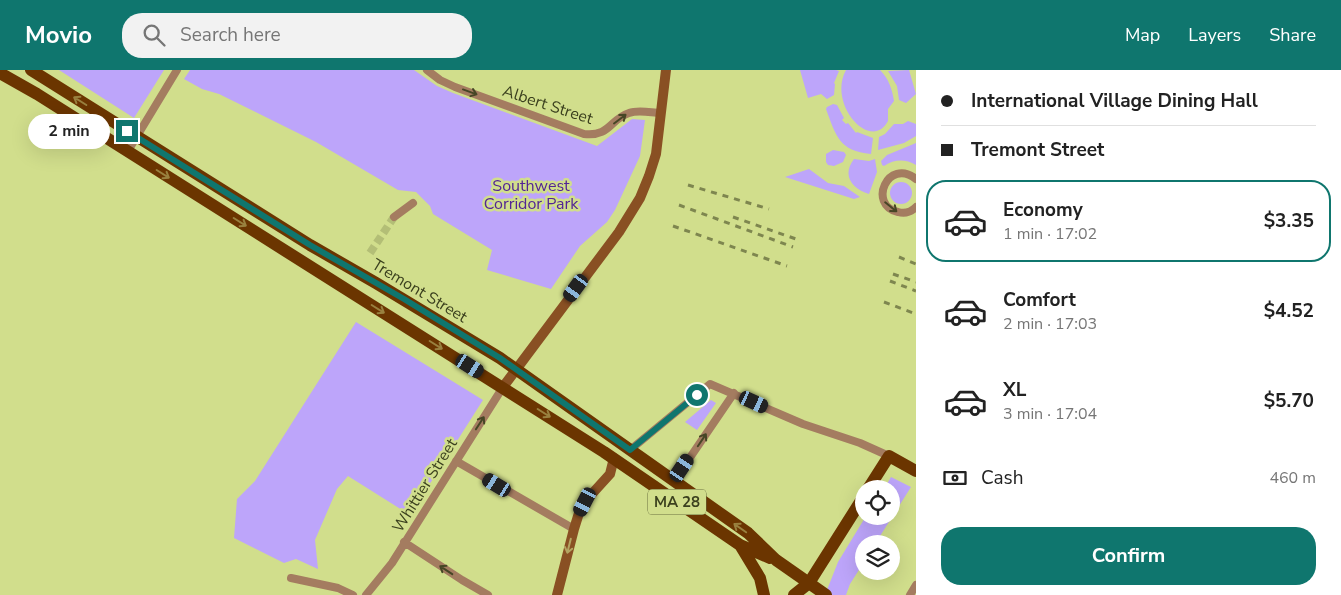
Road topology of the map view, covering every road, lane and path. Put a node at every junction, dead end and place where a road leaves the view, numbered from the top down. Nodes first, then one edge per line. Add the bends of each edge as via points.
1 (31, 70) edge
2 (177, 70) edge
3 (427, 70) edge
4 (666, 70) edge
5 (0, 73) edge
6 (661, 113) junction
7 (136, 137) junction
8 (128, 151) junction
9 (916, 180) edge
10 (413, 203) dead end
11 (916, 207) edge
12 (394, 217) tunnel mouth
13 (516, 370) junction
14 (503, 387) junction
15 (734, 393) junction
16 (630, 450) junction
17 (888, 456) junction
18 (614, 458) junction
19 (456, 461) junction
20 (916, 471) edge
21 (873, 480) edge
22 (674, 481) junction
23 (855, 511) edge
24 (574, 529) junction
25 (404, 542) junction
26 (740, 545) junction
27 (776, 560) junction
28 (291, 578) dead end
29 (916, 585) edge
30 (809, 589) edge
31 (353, 595) edge
32 (366, 595) edge
33 (488, 595) edge
34 (557, 595) edge
35 (764, 595) edge
36 (794, 595) edge
37 (826, 595) edge
38 (910, 595) edge

7 -> 1 main road, Tremont Street / MA 28
2 - 7 street
3 -> 6 street, Albert Street via 456,87 584,134 600,133 630,112
4 - 6 main road
5 - 8 main road, Tremont Street / MA 28
6 - 13 main road via 653,163 636,206
7 - 8 street
7 - 13 main road, Tremont Street / MA 28
8 -> 14 main road, Tremont Street / MA 28
9 -> 11 street via 908,175 896,175 886,182 882,193 884,202 895,212 906,213
10 - 12 street
13 - 14 main road
13 - 16 main road, Tremont Street / MA 28
14 -> 18 main road, Tremont Street / MA 28
19 -> 14 street, Whittier Street
15 - 16 street via 710,384
15 - 17 street via 797,422
22 -> 15 street
16 - 22 main road, Tremont Street / MA 28
17 - 20 main road
17 - 21 main road
18 - 24 main road via 610,474 585,502
18 - 26 main road, Tremont Street / MA 28
19 - 24 street
19 - 25 street, Whittier Street
27 -> 22 main road, Tremont Street / MA 28 via 748,533
23 - 30 main road
24 -> 34 main road
25 - 32 street, Whittier Street
33 -> 25 street
26 - 27 main road, Tremont Street / MA 28
26 - 35 main road via 760,578
27 - 30 main road, Tremont Street / MA 28
28 - 31 street via 338,588
29 - 38 street
30 - 36 main road
30 - 37 main road, Tremont Street

